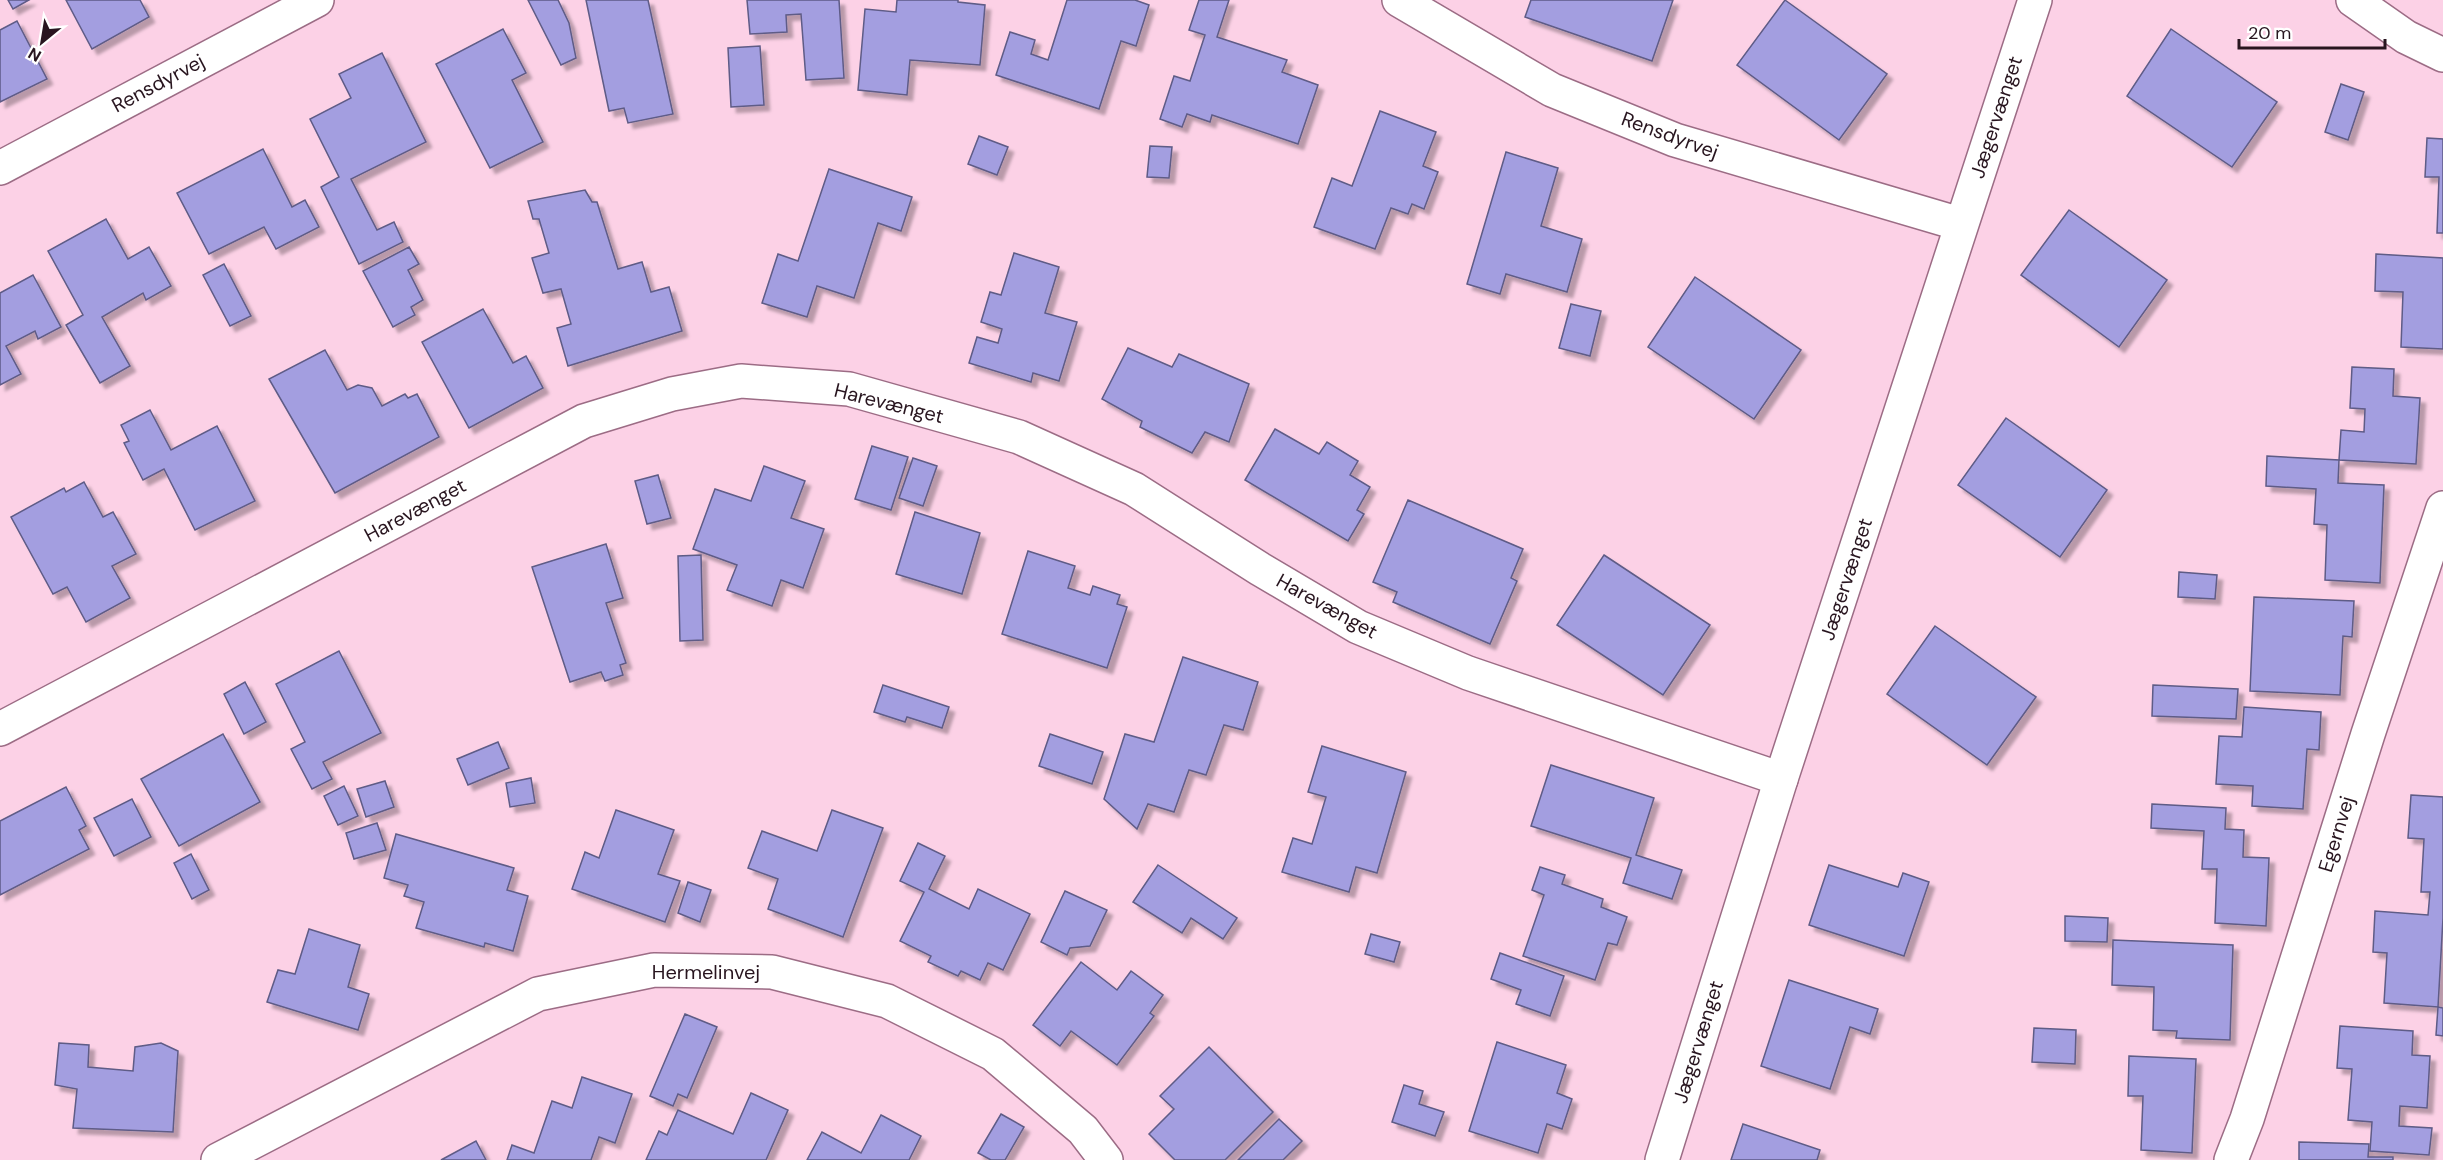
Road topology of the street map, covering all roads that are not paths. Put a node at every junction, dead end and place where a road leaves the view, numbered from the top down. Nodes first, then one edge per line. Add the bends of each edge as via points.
1 (317, 0) edge
2 (1399, 0) edge
3 (2034, 0) edge
4 (2353, 0) edge
5 (2443, 55) edge
6 (0, 168) edge
7 (1960, 224) junction
8 (2443, 508) edge
9 (0, 729) edge
10 (1781, 779) junction
11 (219, 1160) edge
12 (1106, 1160) edge
13 (1662, 1160) edge
14 (2232, 1160) edge

1 - 6 street, Rensdyrvej
2 - 7 street, Rensdyrvej via 1552,90 1674,140
3 - 7 street, Jægervænget
4 - 5 street via 2406,37
7 - 10 street, Jægervænget
8 - 14 street, Egernvej
9 - 10 street, Harevænget via 584,421 672,394 741,381 849,389 1019,437 1134,489 1358,627 1468,673
10 - 13 street, Jægervænget
11 - 12 street, Hermelinvej via 538,994 654,970 772,972 887,1001 993,1054 1083,1130

